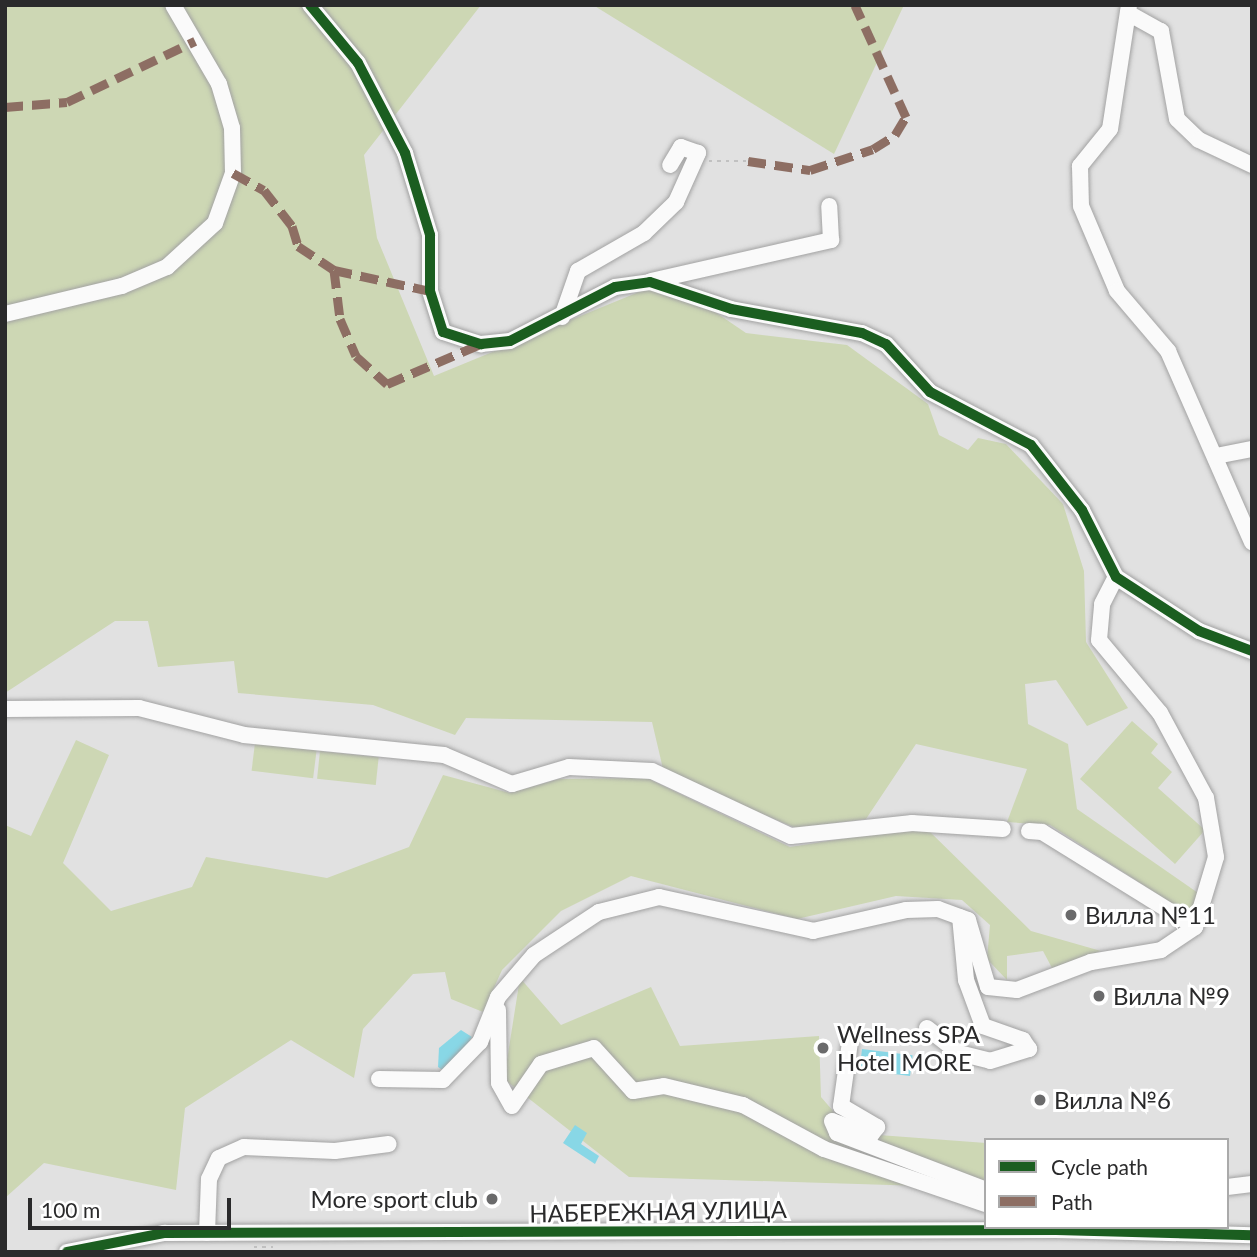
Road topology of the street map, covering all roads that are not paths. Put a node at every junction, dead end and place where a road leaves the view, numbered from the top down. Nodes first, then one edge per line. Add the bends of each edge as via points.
1 (173, 5) edge
2 (310, 5) edge
3 (1129, 9) edge
4 (670, 165) dead end
5 (1252, 165) edge
6 (829, 206) dead end
7 (650, 282) junction
8 (5, 314) edge
9 (562, 317) junction
10 (1252, 449) edge
11 (1216, 456) junction
12 (1252, 542) edge
13 (1116, 577) junction
14 (1252, 651) edge
15 (5, 709) edge
16 (1003, 829) dead end
17 (1029, 831) dead end
18 (960, 917) junction
19 (1195, 927) junction
20 (498, 997) junction
21 (927, 1028) dead end
22 (850, 1042) dead end
23 (379, 1079) dead end
24 (389, 1144) dead end
25 (1252, 1184) edge
26 (1229, 1187) edge
27 (984, 1190) edge
28 (984, 1203) edge
29 (1052, 1229) edge
30 (1145, 1229) edge
31 (207, 1233) junction
32 (1252, 1235) edge
33 (67, 1252) edge

1 - 8 street via 219,84 232,128 233,173 215,223 167,267 122,286
2 - 9 street via 358,63 405,153 430,235 430,291 443,332 481,344 510,341
3 - 5 street via 1161,31 1177,119 1199,140
3 - 11 street via 1110,129 1080,166 1081,206 1117,291 1168,351
4 - 9 street via 681,148 698,153 677,202 644,233 578,271
6 - 7 street via 831,240
7 - 9 street via 615,287
7 - 13 street via 732,309 832,323 886,344 930,392 1031,445 1082,510
10 - 11 street
11 - 12 street
13 - 14 street via 1199,631
13 - 19 street via 1102,604 1099,640 1160,713 1206,798 1216,857
15 - 16 street via 139,708 244,735 444,755 512,784 569,767 652,771 791,836 912,823
17 - 19 street via 1042,832
18 - 19 street via 968,920 980,948 988,987 1017,990 1091,962 1161,950
18 - 20 street via 906,910 813,931 659,897 599,912 534,956
18 - 21 street via 966,980 983,1026 1023,1040 1029,1049 990,1061 959,1053
20 - 23 street via 480,1042 443,1080
20 - 28 street via 499,1083 512,1106 541,1064 594,1048 633,1091 664,1086 743,1105 824,1149
22 - 27 street via 841,1106 877,1126 871,1135 832,1121 838,1133
24 - 31 street via 335,1151 244,1147 219,1158 209,1179
25 - 26 street
29 - 30 street, НАБЕРЕЖНАЯ УЛИЦА
29 - 31 street, НАБЕРЕЖНАЯ УЛИЦА
30 - 32 street, НАБЕРЕЖНАЯ УЛИЦА
31 - 33 street, НАБЕРЕЖНАЯ УЛИЦА via 164,1233

